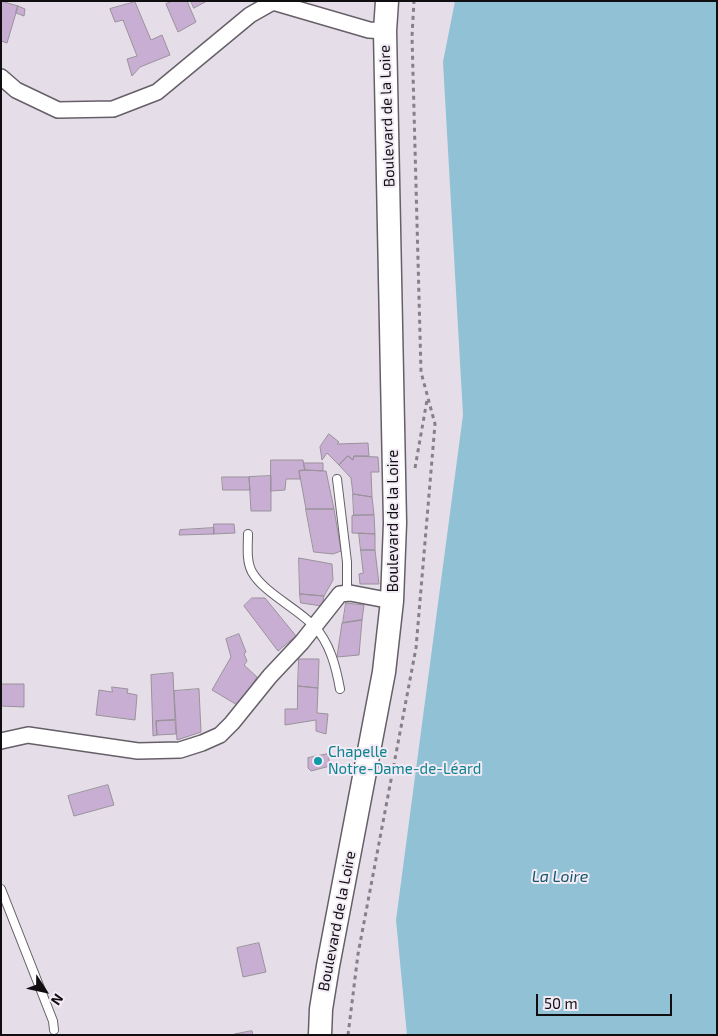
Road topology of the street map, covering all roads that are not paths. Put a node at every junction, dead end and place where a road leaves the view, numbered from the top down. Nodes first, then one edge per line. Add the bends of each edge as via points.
1 (387, 1) edge
2 (273, 2) edge
3 (385, 31) junction
4 (1, 78) edge
5 (338, 479) dead end
6 (248, 534) dead end
7 (348, 593) junction
8 (392, 601) junction
9 (314, 626) junction
10 (340, 690) dead end
11 (1, 741) edge
12 (1, 889) edge
13 (54, 1030) dead end
14 (320, 1035) edge

1 - 3 main road, Boulevard de la Loire
2 - 3 street via 368,30
2 - 4 street via 250,15 157,92 113,109 58,110 16,90
3 - 8 main road, Boulevard de la Loire via 395,513
5 - 7 lane
6 - 9 lane via 252,572
7 - 8 street
7 - 9 street via 340,594
8 - 14 main road, Boulevard de la Loire via 384,672 329,928
9 - 10 lane via 331,654
9 - 11 street via 226,729 202,743 180,750 138,751 28,735
12 - 13 lane

